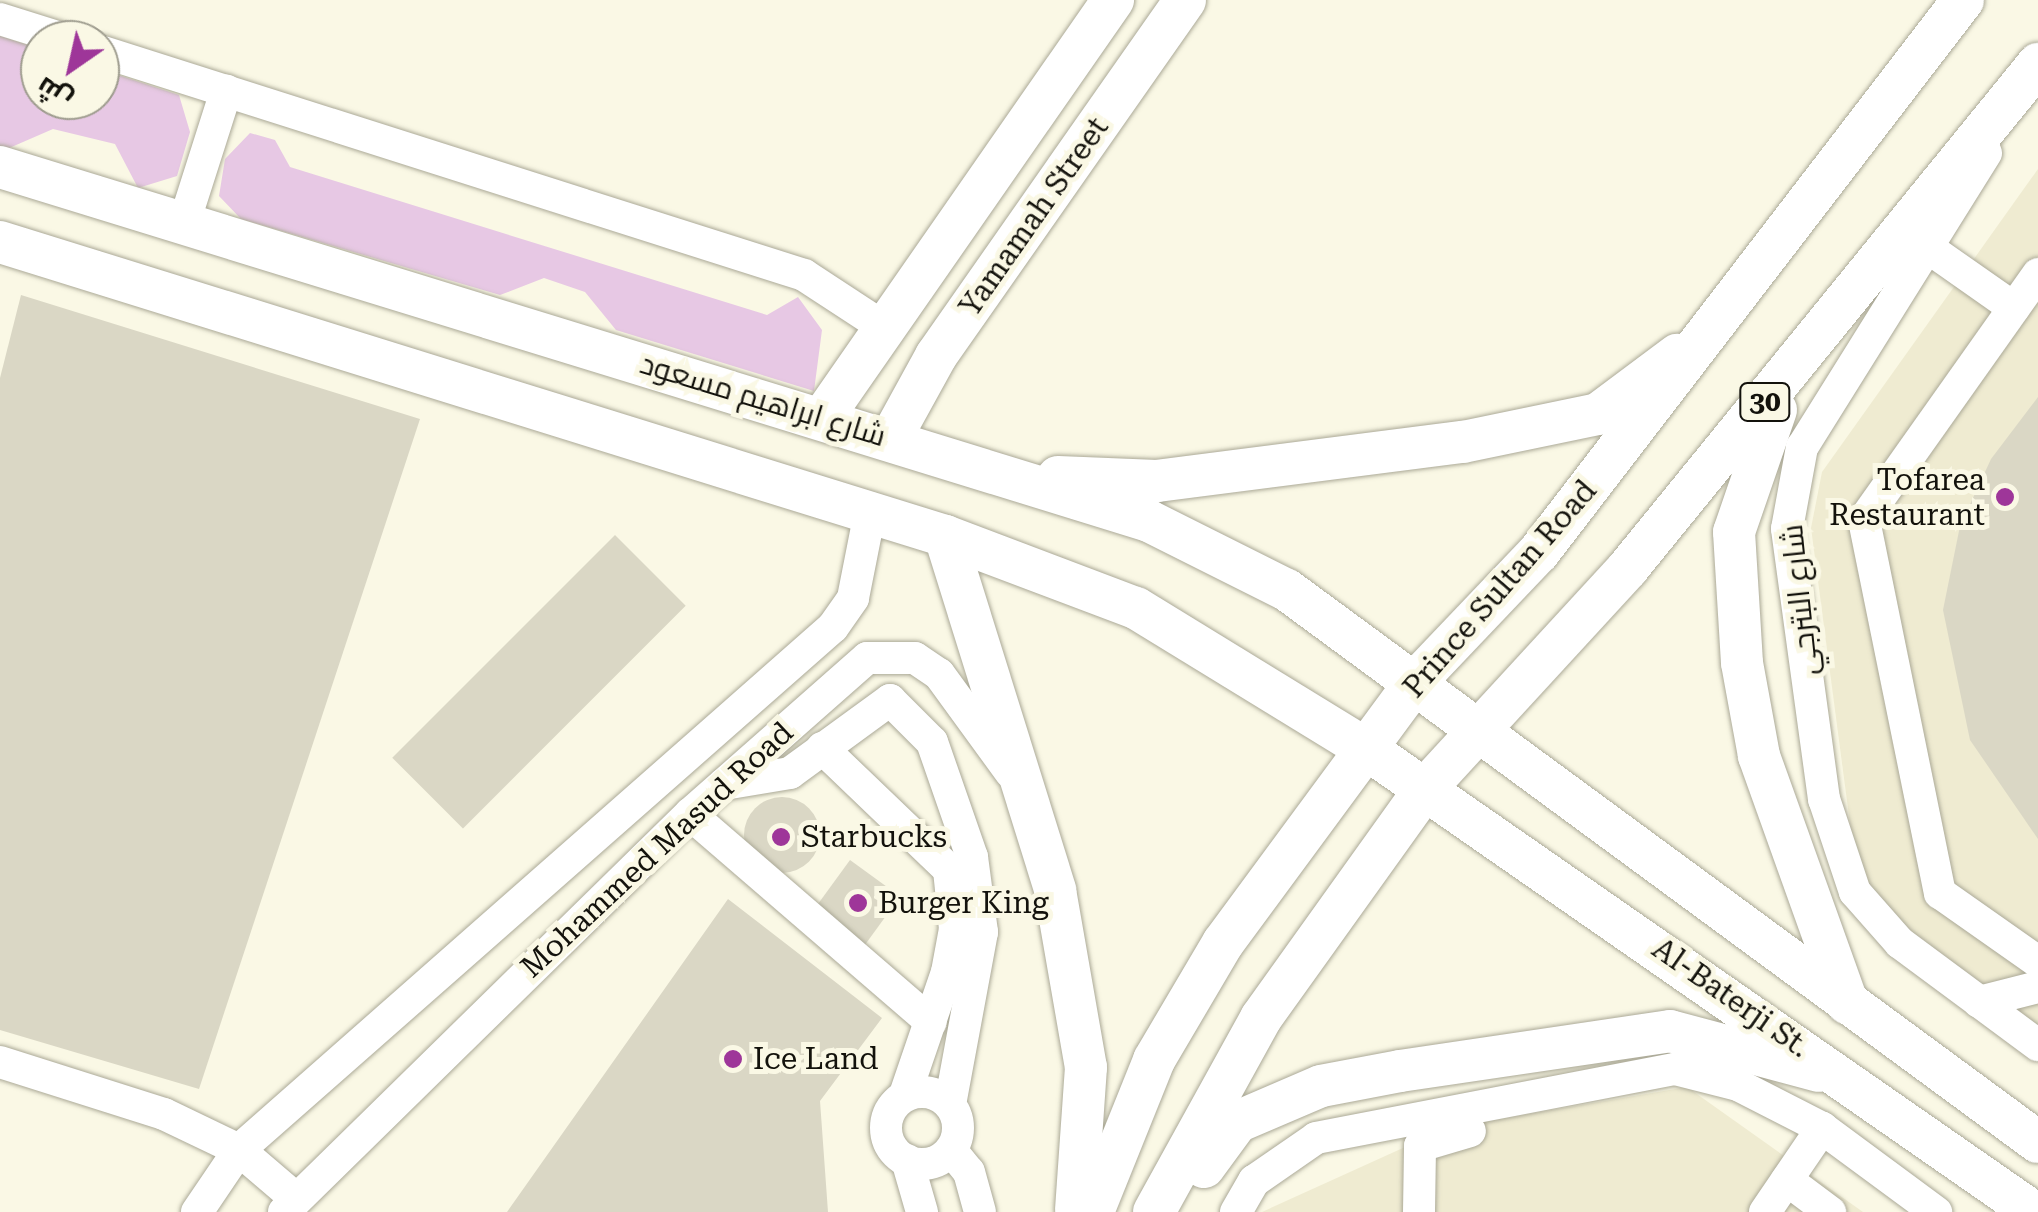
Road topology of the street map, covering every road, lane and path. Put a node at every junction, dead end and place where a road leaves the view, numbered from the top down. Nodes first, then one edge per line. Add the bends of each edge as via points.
1 (1113, 0) edge
2 (1185, 0) edge
3 (1963, 0) edge
4 (120, 56) edge
5 (2038, 67) edge
6 (226, 90) junction
7 (0, 167) edge
8 (184, 223) junction
9 (0, 242) edge
10 (1928, 247) junction
11 (2038, 274) edge
12 (2014, 308) junction
13 (1725, 319) junction
14 (885, 328) junction
15 (1793, 368) junction
16 (823, 417) junction
17 (890, 438) junction
18 (981, 469) junction
19 (870, 512) junction
20 (944, 536) junction
21 (1416, 681) junction
22 (1480, 731) junction
23 (822, 748) junction
24 (1368, 750) junction
25 (724, 784) junction
26 (1424, 790) junction
27 (1032, 801) junction
28 (690, 814) junction
29 (2038, 962) edge
30 (2038, 987) edge
31 (1979, 1002) junction
32 (1848, 1004) junction
33 (930, 1022) junction
34 (2038, 1046) edge
35 (0, 1062) edge
36 (1577, 1088) junction
37 (906, 1095) junction
38 (950, 1104) junction
39 (1903, 1116) junction
40 (1822, 1128) junction
41 (2038, 1142) edge
42 (238, 1150) junction
43 (951, 1150) junction
44 (907, 1160) junction
45 (1787, 1180) junction
46 (289, 1205) edge
47 (197, 1212) edge
48 (922, 1212) edge
49 (980, 1212) edge
50 (1076, 1212) edge
51 (1093, 1212) edge
52 (1154, 1212) edge
53 (1172, 1212) edge
54 (1236, 1212) edge
55 (1419, 1212) edge
56 (1765, 1212) edge
57 (1830, 1212) edge
58 (1936, 1212) edge
59 (2033, 1212) edge

1 - 14 main road, Yamamah Street
2 - 17 main road, Yamamah Street via 936,356
3 - 13 main road, Prince Sultan Road via 1822,173
4 - 6 street
5 - 10 street, شارع البترجي
5 - 15 main road, 30
6 - 8 street
6 - 14 street via 804,275
7 - 8 main road, شارع ابراهيم مسعود
8 - 16 main road, شارع ابراهيم مسعود
9 - 19 main road
10 - 12 street
10 - 31 street, شارع البترجي via 1802,447 1787,529 1824,799 1855,892 1900,943
11 - 12 street
12 - 29 street via 1864,520 1940,892
13 - 18 main road via 1598,414 1496,435 1157,481
13 - 21 main road, Prince Sultan Road via 1539,552
14 - 16 main road, Yamamah Street
15 - 22 main road, 30
15 - 32 main road via 1734,532 1742,663 1758,756
16 - 17 main road, شارع ابراهيم مسعود
17 - 18 main road, شارع ابراهيم مسعود
18 - 21 main road, شارع ابراهيم مسعود via 1149,521 1287,590
19 - 20 main road
19 - 42 street, Mohammed Masud Road via 853,598 832,628
20 - 24 main road via 1136,608
20 - 27 main road
21 - 22 main road, شارع ابراهيم مسعود
21 - 24 main road, Prince Sultan Road
22 - 26 main road, 30
22 - 32 main road, Al-Baterji St.
23 - 25 street via 790,773
23 - 33 street via 948,870 955,929
23 - 38 street via 890,700 949,772 982,932
24 - 26 main road
24 - 51 main road, Prince Sultan Road via 1184,1002
25 - 27 street, Mohammed Masud Road via 847,672 890,653 939,674
25 - 28 street, Mohammed Masud Road
26 - 39 main road, Al-Baterji St.
26 - 52 main road, 30 via 1261,1018
27 - 50 main road via 1086,1067
28 - 33 street
28 - 46 street, Mohammed Masud Road
30 - 31 street
31 - 34 street, شارع البترجي
32 - 41 main road, Al-Baterji St.
33 - 37 street
35 - 42 street via 164,1114
36 - 40 street via 1676,1069 1738,1085
36 - 54 street via 1316,1138 1254,1182
36 - 55 street via 1553,1114 1430,1139 1417,1160
37 - 38 street
37 - 44 street via 886,1120
38 - 43 street via 958,1119
39 - 53 main road via 1839,1076 1670,1031 1321,1086 1237,1122
39 - 59 main road, Al-Baterji St.
40 - 45 street
40 - 58 street
42 - 46 street
42 - 47 street, Mohammed Masud Road
43 - 44 street via 923,1164
43 - 49 street via 970,1172
44 - 48 street
45 - 56 street
45 - 57 street

